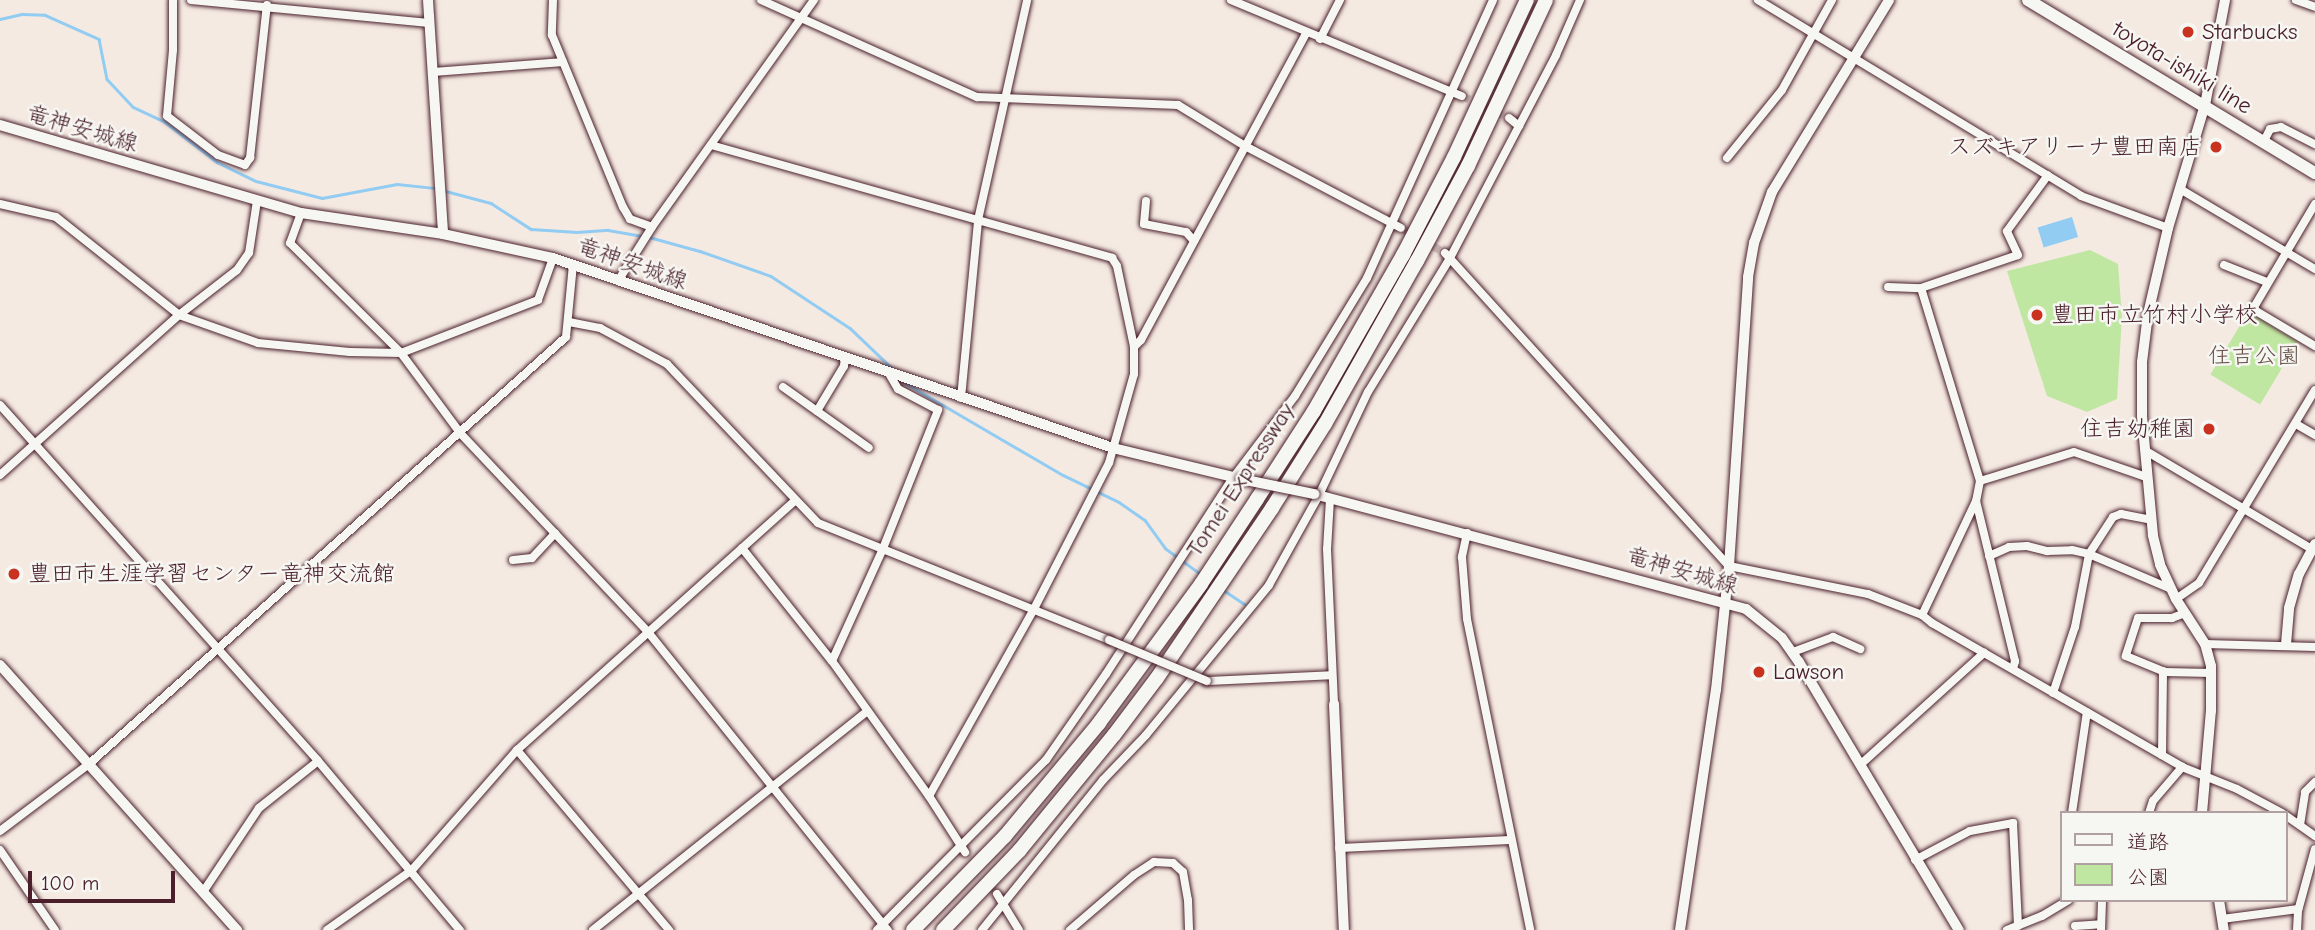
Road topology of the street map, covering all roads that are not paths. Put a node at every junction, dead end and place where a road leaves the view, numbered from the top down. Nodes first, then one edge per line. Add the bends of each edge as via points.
1 (173, 0) edge
2 (191, 0) edge
3 (428, 0) edge
4 (553, 0) edge
5 (761, 0) edge
6 (814, 0) edge
7 (1027, 0) edge
8 (1231, 0) edge
9 (1340, 0) edge
10 (1493, 0) edge
11 (1527, 0) edge
12 (1546, 0) edge
13 (1580, 0) edge
14 (1758, 0) edge
15 (1832, 0) edge
16 (1889, 0) edge
17 (2028, 0) edge
18 (2225, 0) edge
19 (2296, 0) edge
20 (267, 5) junction
21 (2315, 7) edge
22 (802, 17) junction
23 (429, 23) junction
24 (1306, 33) junction
25 (1814, 34) junction
26 (1320, 39) junction
27 (1853, 57) junction
28 (564, 62) junction
29 (434, 72) junction
30 (1458, 94) junction
31 (1007, 99) junction
32 (1926, 100) junction
33 (2205, 105) junction
34 (1921, 109) dead end
35 (1508, 118) tunnel mouth
36 (0, 125) edge
37 (1519, 126) junction
38 (2264, 141) junction
39 (2315, 144) edge
40 (711, 145) junction
41 (1245, 146) junction
42 (1727, 158) dead end
43 (2315, 173) edge
44 (2049, 175) junction
45 (2180, 189) junction
46 (257, 201) junction
47 (1146, 201) dead end
48 (0, 204) edge
49 (2315, 204) edge
50 (301, 213) junction
51 (978, 220) junction
52 (1390, 223) junction
53 (652, 227) junction
54 (1401, 228) tunnel mouth
55 (2168, 228) junction
56 (443, 234) junction
57 (1194, 240) junction
58 (2286, 252) junction
59 (1447, 255) junction
60 (553, 258) junction
61 (573, 264) junction
62 (2224, 265) dead end
63 (2315, 269) edge
64 (618, 281) junction
65 (2267, 282) junction
66 (1888, 287) dead end
67 (1921, 288) junction
68 (178, 315) junction
69 (569, 322) junction
70 (2315, 346) edge
71 (1134, 347) junction
72 (401, 353) junction
73 (845, 357) junction
74 (888, 372) junction
75 (783, 387) dead end
76 (2315, 390) edge
77 (961, 398) junction
78 (0, 405) edge
79 (817, 411) junction
80 (2296, 424) junction
81 (461, 434) junction
82 (2315, 435) edge
83 (35, 444) junction
84 (869, 448) dead end
85 (1112, 448) junction
86 (2146, 451) junction
87 (0, 475) edge
88 (2146, 477) junction
89 (1237, 479) junction
90 (1980, 481) junction
91 (1316, 495) junction
92 (1330, 499) junction
93 (1976, 500) junction
94 (795, 501) junction
95 (2244, 508) junction
96 (2151, 520) junction
97 (555, 533) junction
98 (1467, 533) junction
99 (2313, 547) edge
100 (742, 548) junction
101 (882, 551) junction
102 (2089, 554) junction
103 (1989, 556) junction
104 (513, 560) dead end
105 (1729, 566) junction
106 (2174, 594) junction
107 (1723, 601) junction
108 (1034, 609) junction
109 (2185, 612) junction
110 (1922, 615) junction
111 (648, 632) junction
112 (2205, 644) junction
113 (2286, 645) junction
114 (2315, 647) edge
115 (1860, 649) dead end
116 (220, 650) junction
117 (1793, 652) junction
118 (1984, 653) junction
119 (832, 661) junction
120 (0, 665) edge
121 (2013, 669) junction
122 (2163, 671) junction
123 (2211, 673) junction
124 (1332, 675) junction
125 (2053, 692) junction
126 (1334, 704) joint
127 (867, 711) junction
128 (2087, 712) junction
129 (517, 750) junction
130 (2162, 755) junction
131 (318, 761) junction
132 (89, 764) junction
133 (1861, 764) junction
134 (2182, 767) junction
135 (2206, 777) junction
136 (2315, 782) edge
137 (775, 787) junction
138 (929, 796) junction
139 (2072, 811) edge
140 (2150, 811) edge
141 (2202, 811) edge
142 (2278, 811) edge
143 (2287, 816) edge
144 (2300, 825) junction
145 (0, 831) edge
146 (2315, 836) edge
147 (1511, 840) junction
148 (961, 842) junction
149 (1339, 848) junction
150 (2315, 849) edge
151 (0, 850) edge
152 (965, 852) dead end
153 (1916, 860) junction
154 (412, 870) junction
155 (203, 892) junction
156 (639, 893) junction
157 (996, 894) dead end
158 (2065, 902) edge
159 (2102, 902) edge
160 (2219, 902) edge
161 (1004, 906) junction
162 (2298, 909) junction
163 (2223, 925) edge
164 (887, 926) edge
165 (2018, 926) junction
166 (2075, 926) dead end
167 (2101, 927) edge
168 (55, 930) edge
169 (237, 930) edge
170 (327, 930) edge
171 (460, 930) edge
172 (593, 930) edge
173 (669, 930) edge
174 (877, 930) edge
175 (913, 930) edge
176 (943, 930) edge
177 (982, 930) edge
178 (1018, 930) edge
179 (1070, 930) edge
180 (1189, 930) edge
181 (1344, 930) edge
182 (1530, 930) edge
183 (1680, 930) edge
184 (1959, 930) edge
185 (2007, 930) edge
186 (2297, 930) edge

1 - 20 street via 167,116 214,153 245,165 250,158
2 - 20 street
3 - 23 street
4 - 28 street via 550,29
5 - 22 street
6 - 22 street
7 - 31 street
8 - 24 street
9 - 26 street
10 - 30 street
11 - 175 highway, Tomei Expressway via 1403,255 1314,411 1201,584 1099,723 1005,836
12 - 176 highway, Tomei Expressway via 1468,166 1417,261 1272,508 1114,736 1019,851
13 - 37 street
14 - 25 street
15 - 25 street
16 - 27 street
17 - 33 main road, toyota-ishiki line
18 - 33 main road
19 - 21 street
20 - 23 street
22 - 31 street via 977,97
22 - 40 street
23 - 29 street
24 - 26 street
24 - 41 street
25 - 27 street
25 - 42 street via 1782,90
26 - 30 street
27 - 32 street
27 - 105 street via 1772,192 1754,243
28 - 29 street
28 - 53 street via 622,207 630,219
29 - 56 street
30 - 52 street
31 - 41 street via 1178,105
31 - 51 street
32 - 34 street
32 - 44 street
33 - 38 main road, toyota-ishiki line
33 - 45 main road
35 - 37 street
36 - 46 street, 竜神安城線
37 - 59 street
38 - 39 street via 2270,129 2281,127
38 - 43 main road, toyota-ishiki line
40 - 51 street
40 - 53 street
41 - 52 street
41 - 57 street
44 - 55 street via 2081,196
44 - 67 street via 2007,231 2018,255
45 - 55 main road
45 - 58 street
46 - 50 street, 竜神安城線
46 - 68 street via 249,253 237,270
47 - 57 street via 1144,224 1186,232
48 - 68 street via 56,217
49 - 58 street
50 - 56 street, 竜神安城線
50 - 72 street via 290,243
51 - 71 street via 1112,258
51 - 77 street
52 - 54 street
52 - 89 street via 1367,278 1295,396
53 - 64 street
55 - 86 main road via 2142,362
56 - 60 street, 竜神安城線
57 - 71 street
58 - 63 street
58 - 65 street
59 - 91 street via 1367,392
59 - 105 street
60 - 61 street, 竜神安城線
60 - 72 street via 538,300
61 - 64 street, 竜神安城線
61 - 69 street
62 - 65 street
64 - 73 street, 竜神安城線
65 - 70 street via 2256,311
66 - 67 street
67 - 90 street
68 - 72 street via 258,343
68 - 83 street
69 - 81 street via 566,337
69 - 94 street via 600,328 667,364
71 - 85 street via 1134,374
72 - 81 street
73 - 74 street, 竜神安城線
73 - 79 street
74 - 77 street, 竜神安城線
74 - 101 street via 898,389 938,410
75 - 79 street
76 - 80 street
77 - 85 street, 竜神安城線
78 - 83 street
79 - 84 street
80 - 82 street
80 - 95 street
81 - 97 street
81 - 116 street
83 - 87 street
83 - 116 street
85 - 89 street, 竜神安城線
85 - 108 street via 1109,463
86 - 88 main road
86 - 95 street
88 - 90 street via 2074,452
88 - 96 main road
89 - 91 street, 竜神安城線, bridge
89 - 148 street via 1046,760
90 - 93 street
91 - 92 street, 竜神安城線
91 - 161 street via 1269,585 1146,735 1103,779
92 - 98 street, 竜神安城線
92 - 124 street via 1327,549
93 - 103 street
93 - 110 street
94 - 100 street
94 - 101 street via 818,523
95 - 99 street
95 - 106 street via 2199,583
96 - 102 street via 2121,514 2113,517
96 - 106 main road via 2160,564
97 - 104 street via 532,558
97 - 111 street
98 - 107 street, 竜神安城線
98 - 147 street via 1462,557 1467,619
99 - 113 street via 2289,608
100 - 111 street
100 - 119 street
101 - 108 street
101 - 119 street
102 - 103 street via 2027,546 2009,547
102 - 106 street
102 - 125 street via 2075,627
103 - 121 street via 2015,661
105 - 107 street
105 - 110 street via 1868,594
106 - 109 main road
107 - 117 street, 竜神安城線 via 1763,620
107 - 183 street via 1716,690
108 - 124 street, bridge via 1207,681
108 - 138 street
109 - 112 main road
109 - 122 street via 2172,618 2138,618 2126,656
110 - 118 street
111 - 129 street
111 - 137 street
112 - 113 street
112 - 123 main road
113 - 114 street
115 - 117 street via 1833,637
116 - 131 street
116 - 132 street
117 - 133 street, 竜神安城線
118 - 121 street
118 - 133 street
119 - 127 street
120 - 132 street
121 - 125 street
122 - 123 street
122 - 130 street
123 - 135 main road
124 - 126 street
125 - 128 street
126 - 149 street
127 - 137 street
127 - 138 street
128 - 130 street
128 - 139 street
129 - 154 street
129 - 156 street
130 - 134 street
131 - 154 street
131 - 155 street via 259,808
132 - 145 street
132 - 155 street
133 - 153 street, 竜神安城線
134 - 135 street
134 - 140 street
135 - 141 main road
135 - 142 street
136 - 144 street via 2305,792
137 - 156 street
137 - 164 street
138 - 148 street
143 - 144 street
144 - 146 street
147 - 149 street
147 - 182 street
148 - 152 street
148 - 164 street
149 - 181 street
150 - 162 street
151 - 168 street
153 - 165 street via 1969,831 2013,823
153 - 184 street, 竜神安城線
154 - 170 street
154 - 171 street
155 - 169 street
156 - 172 street
156 - 173 street
157 - 161 street
158 - 165 street
159 - 167 street
160 - 163 main road
161 - 177 street
161 - 178 street
162 - 163 street
162 - 186 street
164 - 174 street
165 - 185 street
166 - 167 street
179 - 180 street via 1154,862 1173,863 1183,872

